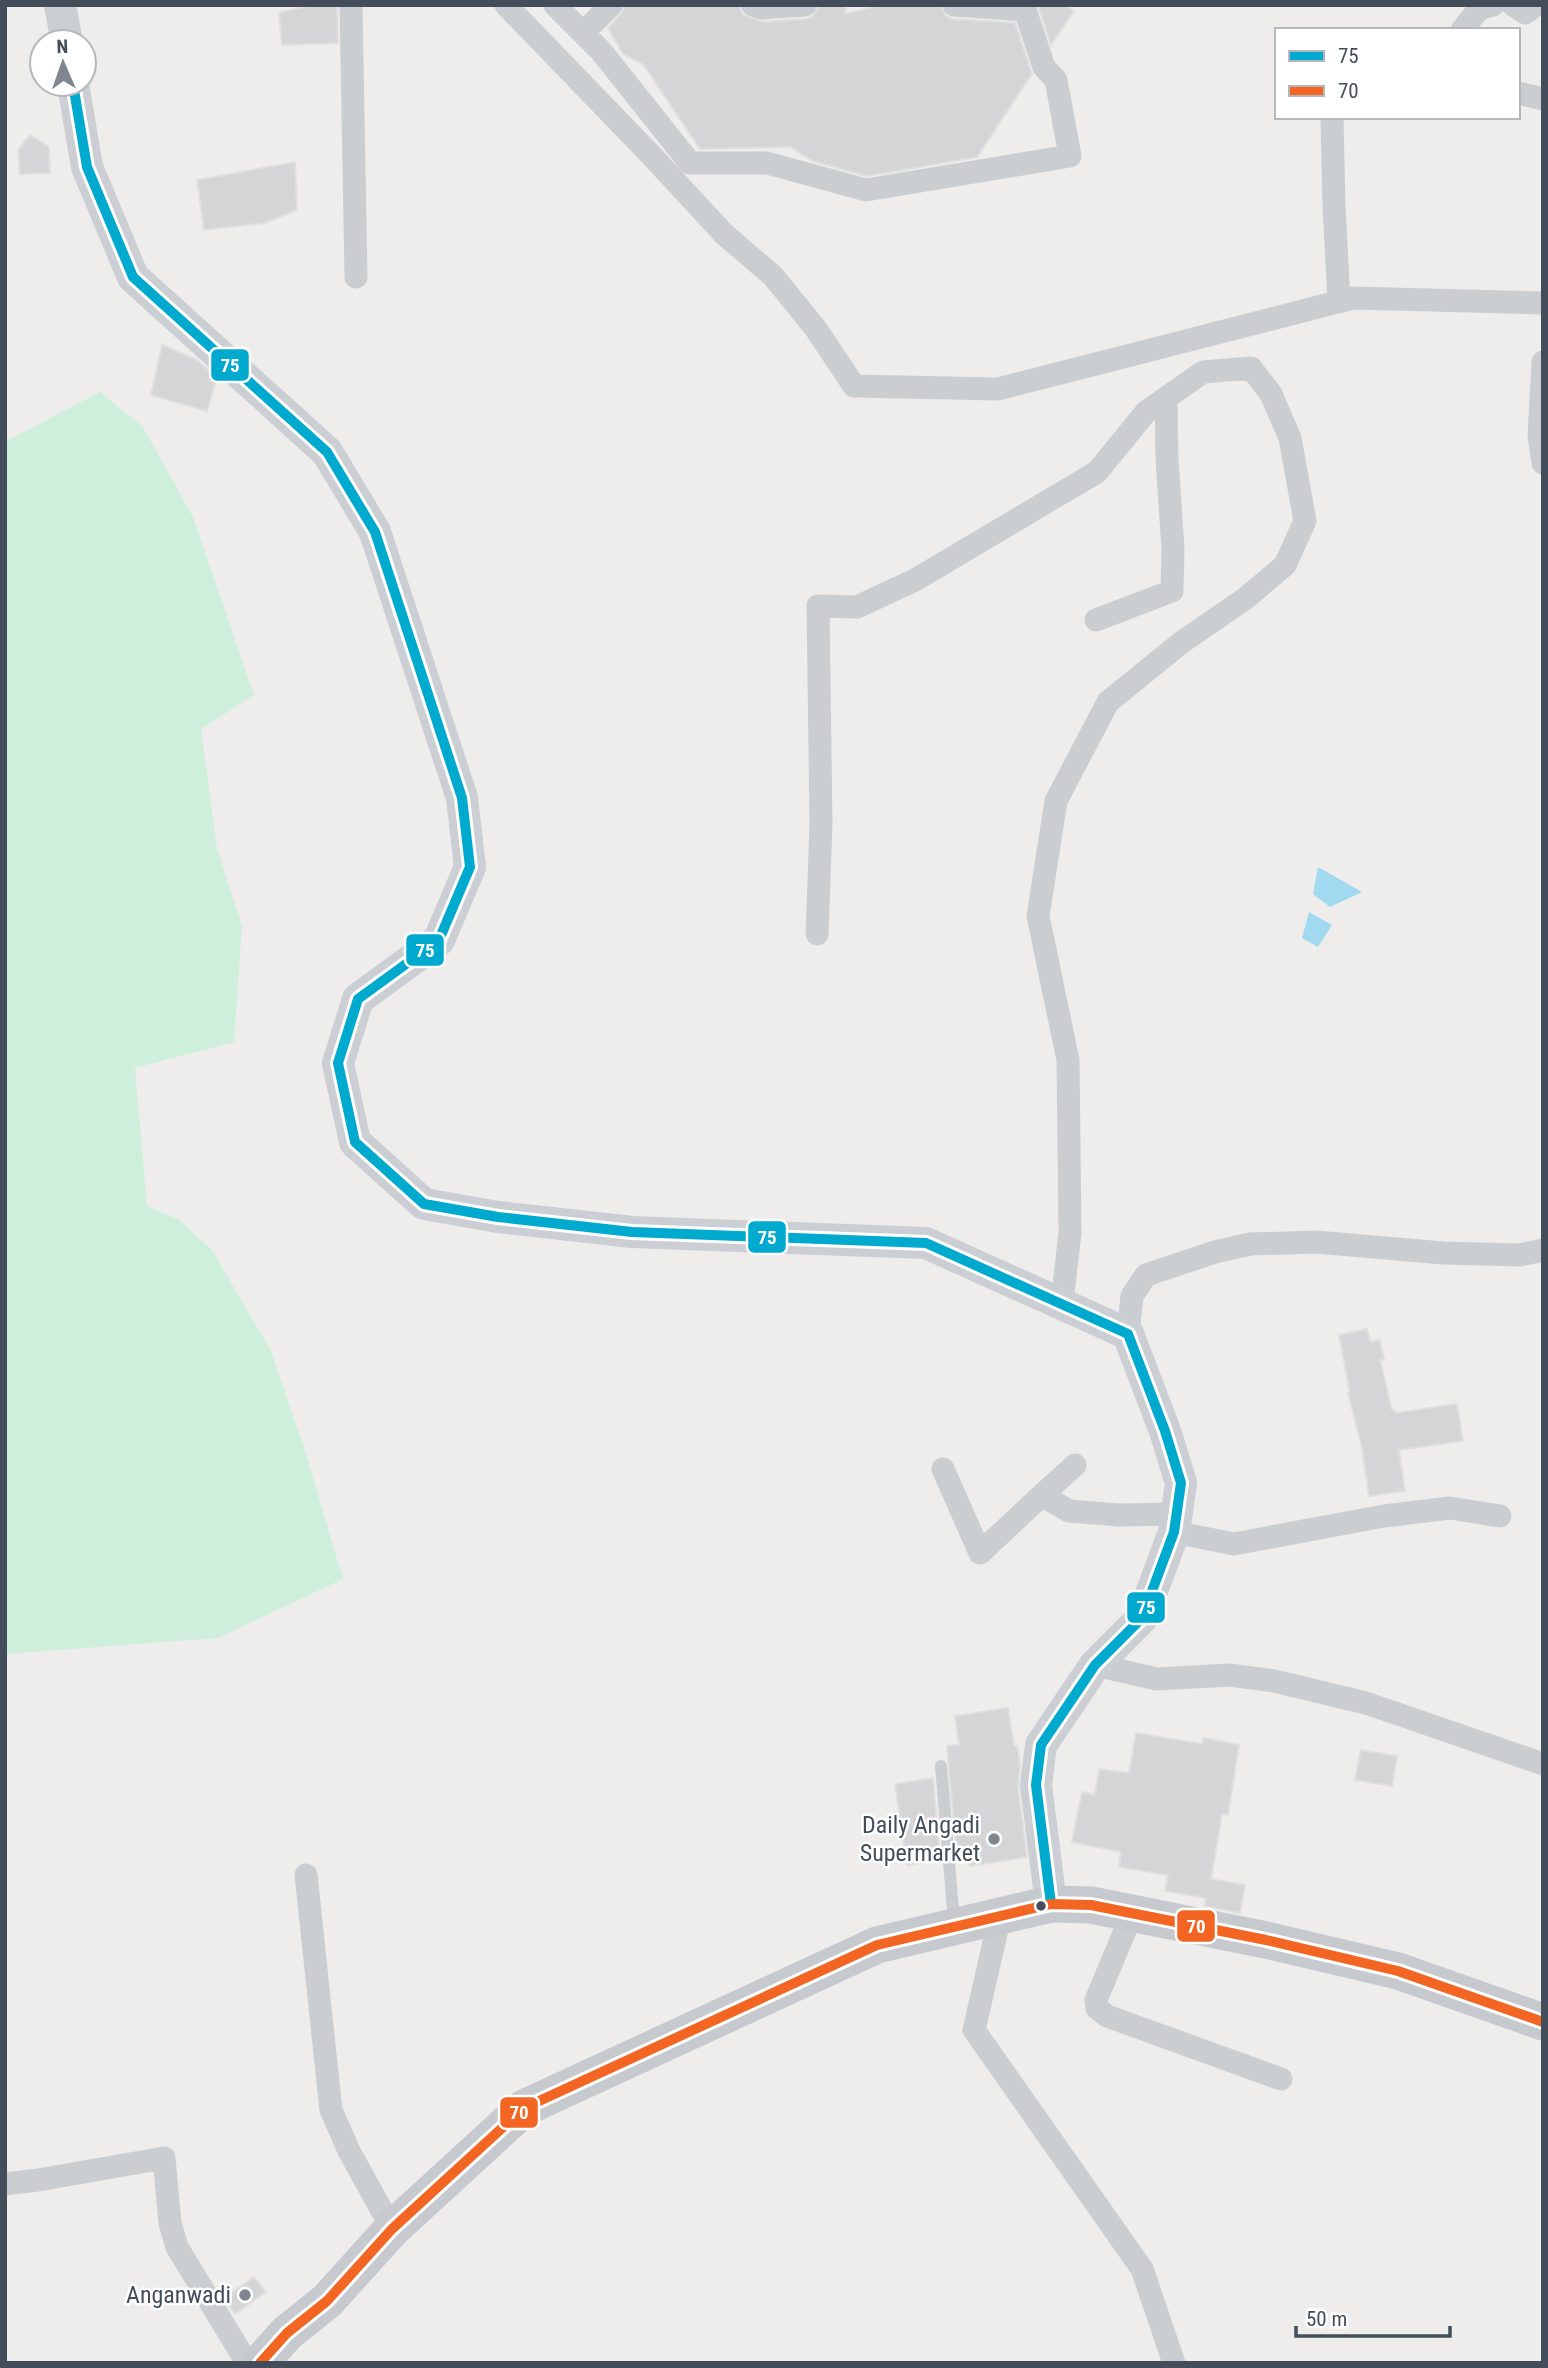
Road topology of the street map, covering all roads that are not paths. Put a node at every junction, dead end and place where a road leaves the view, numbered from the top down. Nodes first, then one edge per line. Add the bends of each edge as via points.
1 (60, 5) edge
2 (351, 5) edge
3 (506, 5) edge
4 (555, 5) edge
5 (611, 5) edge
6 (753, 5) edge
7 (805, 5) edge
8 (954, 5) edge
9 (1493, 5) edge
10 (1513, 5) edge
11 (1536, 5) edge
12 (64, 28) edge
13 (1464, 28) edge
14 (583, 33) junction
15 (1520, 93) edge
16 (76, 98) edge
17 (1543, 99) edge
18 (1332, 119) edge
19 (356, 276) dead end
20 (1339, 302) junction
21 (1543, 303) edge
22 (1543, 362) edge
23 (1542, 389) edge
24 (1167, 398) junction
25 (1543, 463) edge
26 (1096, 620) dead end
27 (817, 934) dead end
28 (1543, 1250) edge
29 (1062, 1303) junction
30 (1128, 1334) junction
31 (1074, 1465) dead end
32 (943, 1469) dead end
33 (1042, 1495) junction
34 (1500, 1516) dead end
35 (1175, 1523) junction
36 (1095, 1665) junction
37 (1543, 1764) edge
38 (941, 1766) dead end
39 (306, 1875) dead end
40 (1052, 1904) junction
41 (1132, 1914) junction
42 (1000, 1916) junction
43 (954, 1927) junction
44 (1543, 2022) edge
45 (1281, 2079) dead end
46 (5, 2184) edge
47 (392, 2229) junction
48 (247, 2363) edge
49 (260, 2363) edge
50 (1174, 2363) edge

1 - 12 street
2 - 19 street
3 - 20 street via 724,234 773,276 854,386 998,389
4 - 14 street
5 - 14 street
6 - 7 street
8 - 14 street via 1025,10 1044,67 1056,80 1070,156 866,190 767,163 690,163
9 - 13 street via 1479,9
10 - 11 street via 1525,13
15 - 17 street
16 - 29 street via 87,167 133,277 327,452 375,532 462,798 470,867 439,940 358,999 338,1063 355,1142 424,1204 632,1233 926,1242
18 - 20 street
20 - 21 street via 1353,298
22 - 23 street
23 - 25 street via 1539,436
24 - 26 street via 1172,591
24 - 27 street via 1146,412 1097,472 996,534 858,607 818,606 821,824
24 - 29 street via 1203,372 1251,368 1271,394 1290,438 1305,522 1285,565 1108,702 1056,801 1038,916 1068,1060 1070,1232
28 - 30 street via 1520,1255 1468,1254 1316,1242 1250,1244 1146,1275 1132,1296
29 - 30 street
30 - 35 street via 1181,1483
31 - 33 street
32 - 33 street via 980,1553
33 - 35 street via 1069,1511
34 - 35 street via 1450,1508 1234,1545
35 - 36 street via 1142,1618
36 - 37 street via 1157,1679 1230,1675 1274,1681 1366,1703
36 - 40 street via 1041,1745 1036,1785
38 - 43 lane
39 - 47 street via 331,2110
40 - 41 main road via 1091,1905
40 - 42 main road
41 - 44 main road via 1398,1971
41 - 45 street via 1096,2000 1097,2008 1107,2017
42 - 43 main road
42 - 50 street via 974,2030 1142,2269
43 - 47 main road via 877,1945 524,2108
46 - 48 street via 164,2158 177,2247
47 - 49 main road via 327,2301 287,2333

